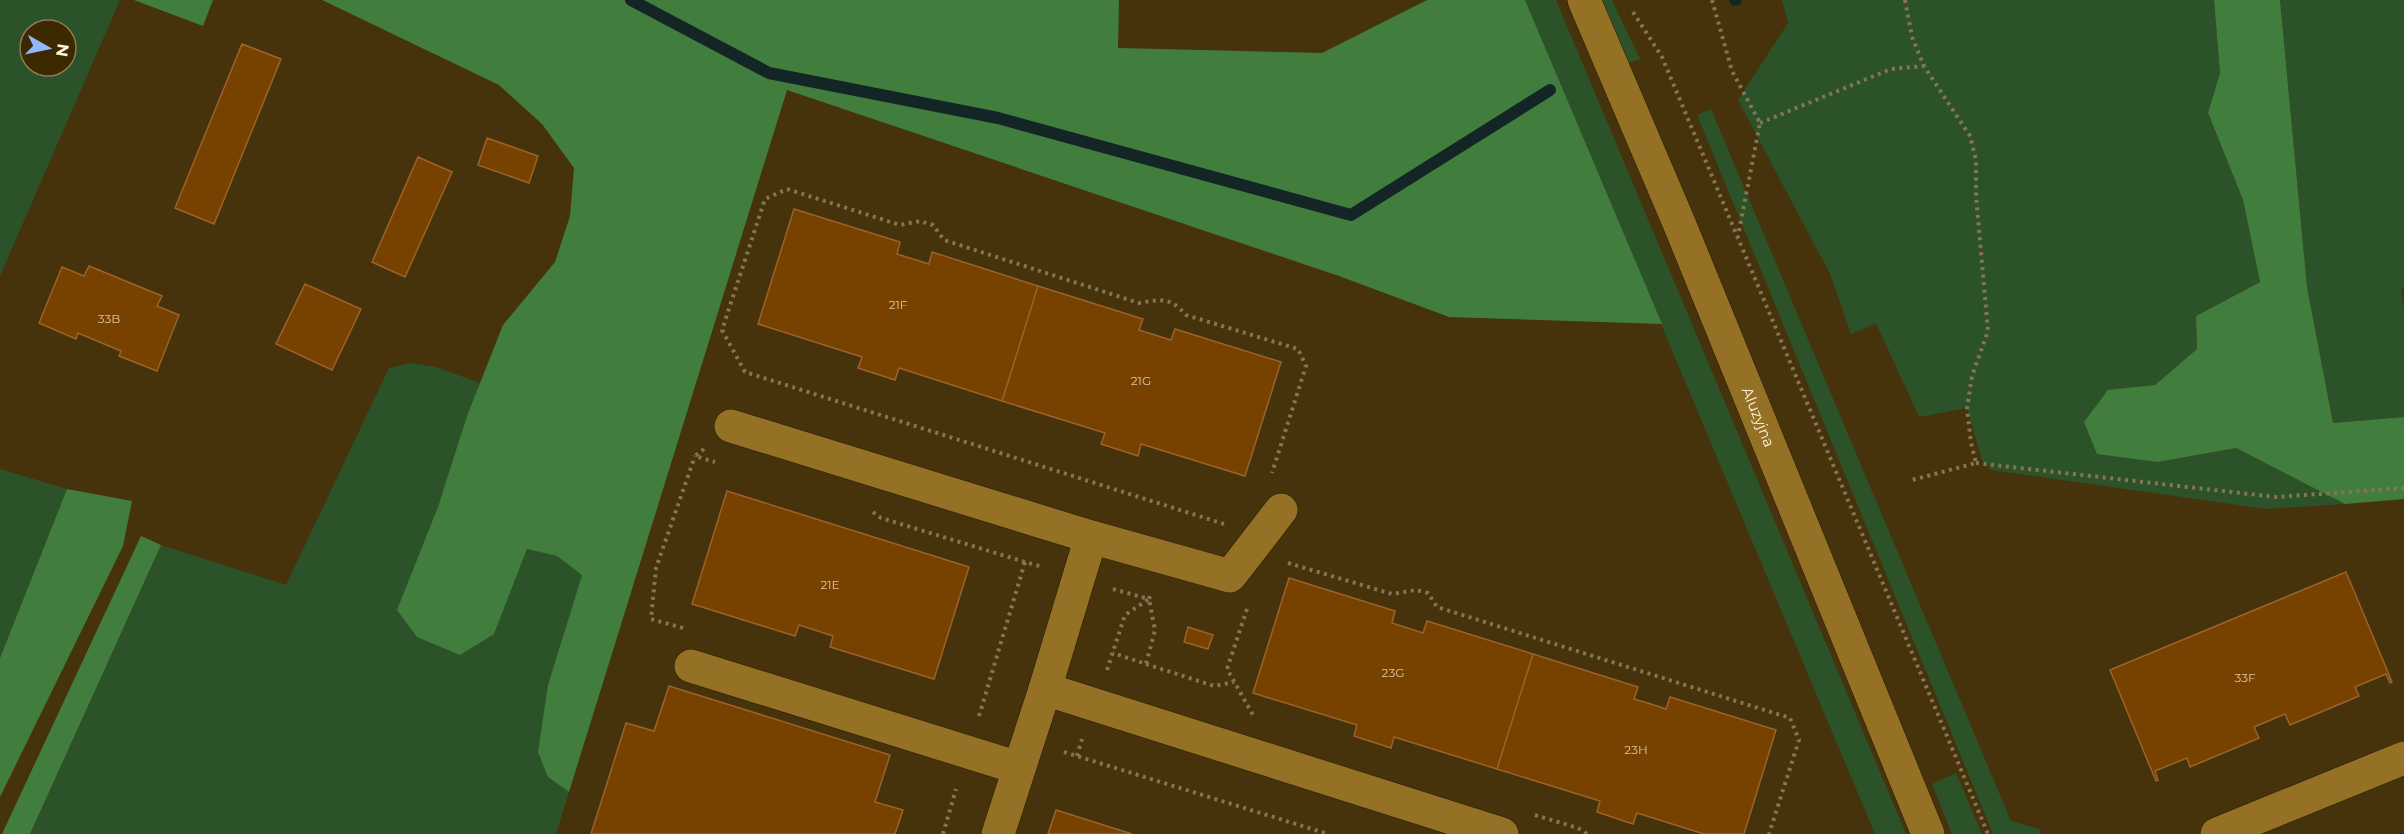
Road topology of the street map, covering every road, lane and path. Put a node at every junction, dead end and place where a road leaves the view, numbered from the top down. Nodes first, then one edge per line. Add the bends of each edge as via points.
1 (1584, 0) edge
2 (1712, 0) edge
3 (1905, 0) edge
4 (1631, 10) dead end
5 (1924, 66) junction
6 (1760, 123) junction
7 (1737, 237) junction
8 (731, 426) dead end
9 (695, 456) dead end
10 (1976, 463) junction
11 (1912, 480) dead end
12 (2404, 488) edge
13 (1275, 495) joint
14 (1261, 536) junction
15 (1091, 537) junction
16 (1079, 578) junction
17 (1152, 588) dead end
18 (1149, 599) junction
19 (1253, 599) dead end
20 (1237, 605) dead end
21 (691, 630) dead end
22 (1113, 653) junction
23 (1146, 664) junction
24 (691, 666) dead end
25 (1234, 682) dead end
26 (1045, 689) junction
27 (1094, 704) junction
28 (1030, 736) junction
29 (967, 752) junction
30 (1077, 756) junction
31 (2404, 758) edge
32 (1019, 768) junction
33 (943, 834) edge
34 (998, 834) edge
35 (1328, 834) edge
36 (1502, 834) edge
37 (1769, 834) edge
38 (1928, 834) edge
39 (1988, 834) edge
40 (2217, 834) edge

1 - 38 street, Aluzyjna
2 - 6 path via 1732,71
3 - 5 path via 1912,37
4 - 7 path via 1662,57
5 - 6 path via 1891,69
5 - 10 path via 1970,136 1976,160 1988,331 1972,376 1966,408
6 - 7 path
7 - 39 path
8 - 15 street
9 - 21 path via 656,568 651,619
10 - 11 path
10 - 12 path via 2276,497
13 - 14 street
13 - 14 path via 1306,366 1298,349 1186,315 1176,304 1160,299 1139,303 944,240 933,225 920,221 900,225 787,189 765,199 722,330 745,372
14 - 15 street via 1230,576
14 - 37 path via 1277,560 1392,594 1416,590 1428,593 1437,607 1790,718 1799,740
15 - 16 street
16 - 18 path
16 - 26 street
16 - 29 path via 1025,562
17 - 18 path
18 - 22 path via 1125,615
18 - 23 path via 1155,630
19 - 20 path via 1247,608
22 - 23 path
22 - 27 path
23 - 25 path via 1214,687
24 - 29 street
26 - 27 street
26 - 28 street
27 - 30 path
27 - 36 street
28 - 30 path
28 - 32 street
29 - 32 street
29 - 33 path
30 - 35 path
31 - 40 street
32 - 34 street

